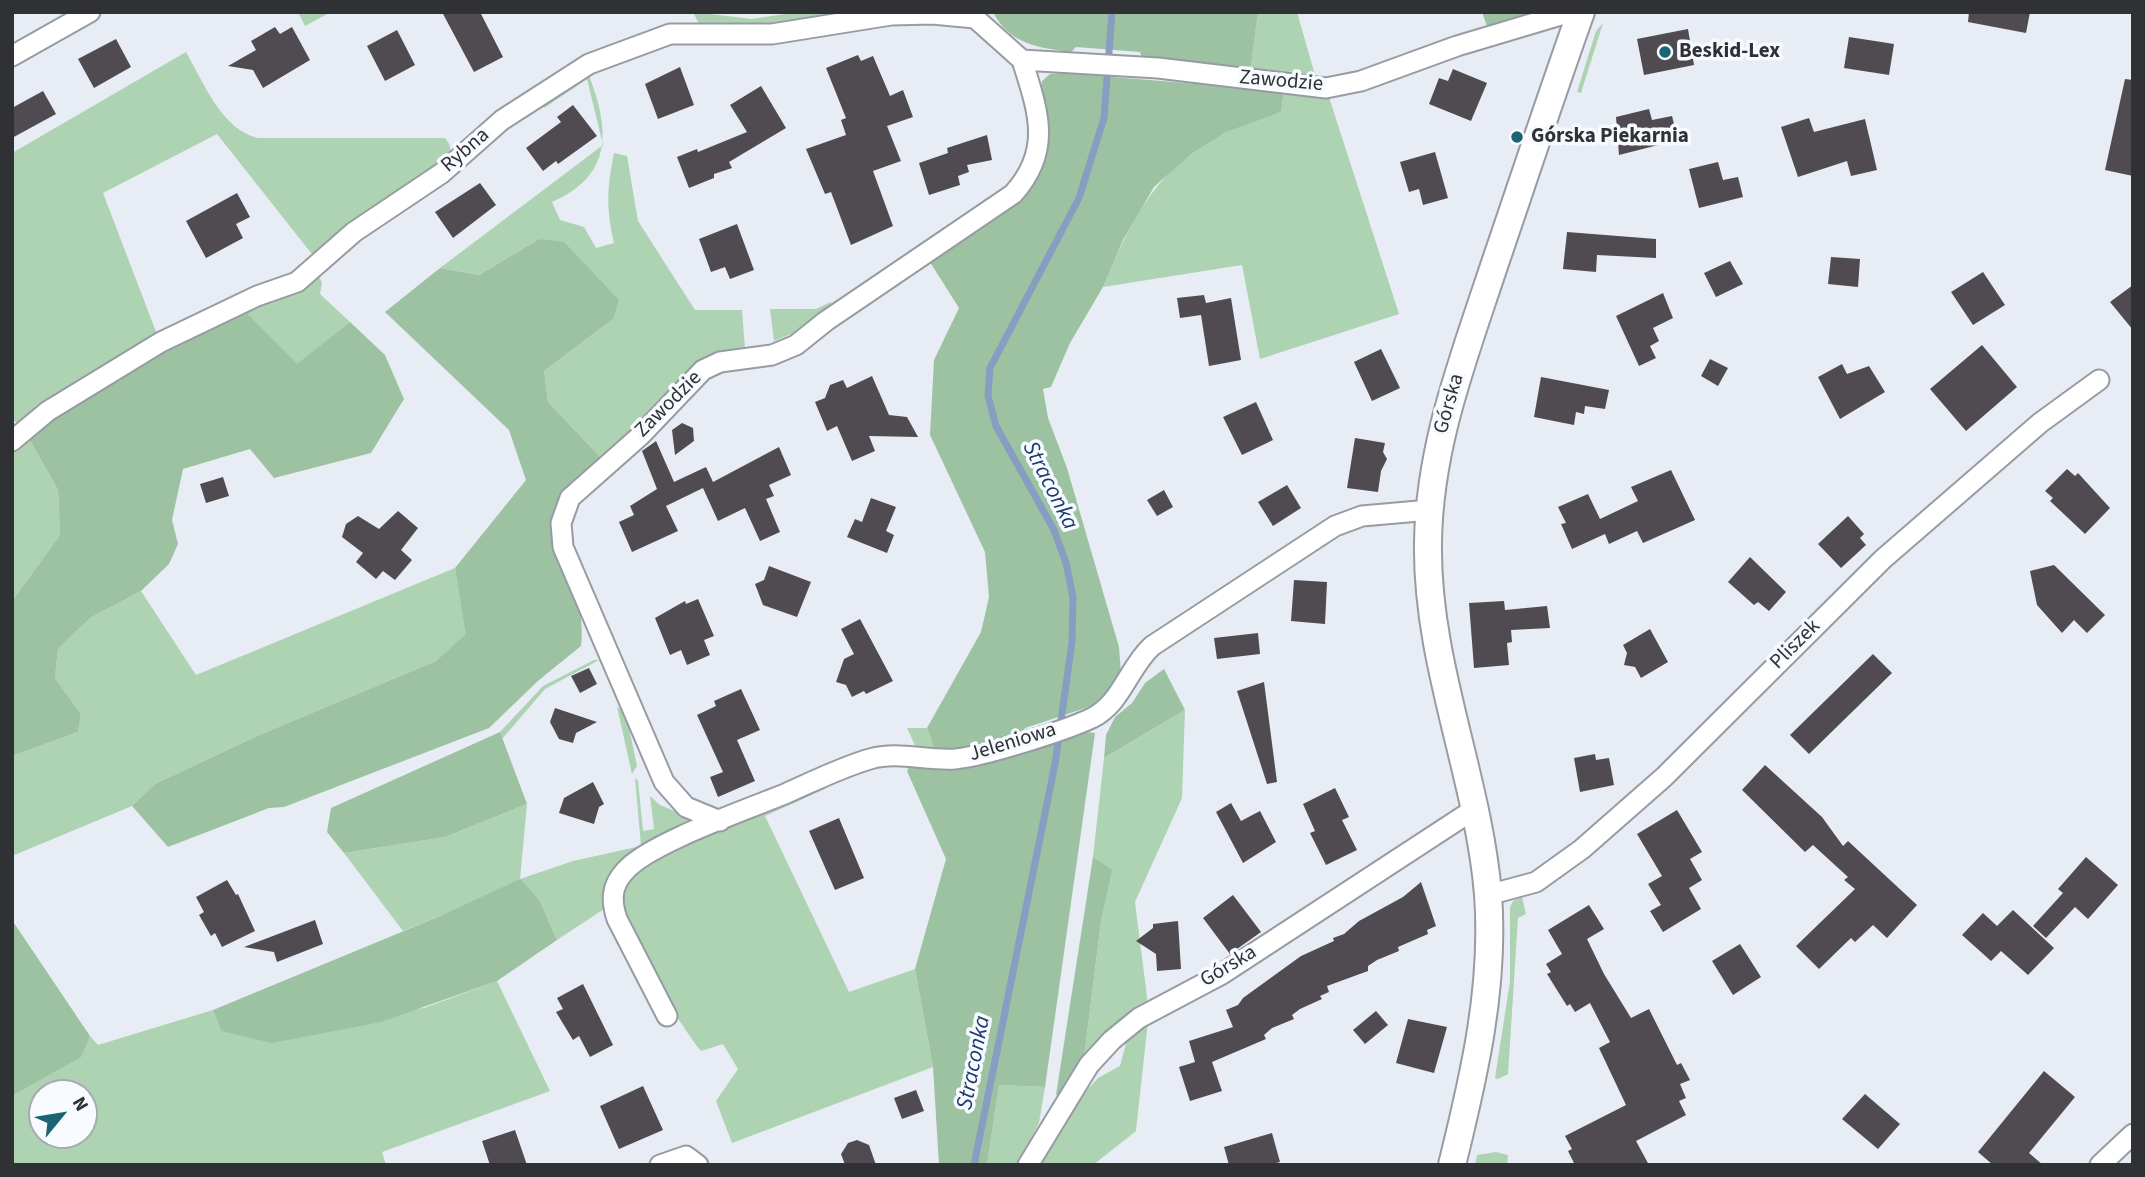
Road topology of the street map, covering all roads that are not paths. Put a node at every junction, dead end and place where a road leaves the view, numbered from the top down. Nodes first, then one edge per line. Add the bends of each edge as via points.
1 (90, 12) edge
2 (1572, 12) edge
3 (1581, 12) edge
4 (975, 15) edge
5 (12, 56) edge
6 (1022, 60) junction
7 (2099, 380) dead end
8 (12, 441) edge
9 (1430, 510) junction
10 (1473, 810) junction
11 (720, 821) junction
12 (1488, 895) junction
13 (667, 1016) dead end
14 (2133, 1134) edge
15 (660, 1165) edge
16 (698, 1165) edge
17 (1028, 1165) edge
18 (1452, 1165) edge
19 (2100, 1165) edge

1 - 5 street
2 - 6 street, Zawodzie via 1341,86 1307,87 1158,68
3 - 9 street, Górska via 1455,381 1438,446
4 - 6 street
4 - 8 street, Rybna via 891,15 772,34 670,34 589,64 502,120 442,173 354,232 297,282 161,342 48,411
6 - 11 street, Zawodzie via 1038,124 1038,148 1034,168 1013,194 796,345 703,370 640,436 582,485 565,511 561,535 566,554 664,782 686,807
7 - 12 street, Pliszek via 2040,423 1883,559 1664,777 1582,849 1536,882
9 - 10 street, Górska via 1428,569 1434,626
9 - 11 street, Jeleniowa via 1362,516 1335,526 1152,646 1131,670 1118,696 1090,719 957,759 870,759
10 - 12 street, Górska
10 - 17 street, Górska via 1222,974 1139,1018 1088,1065
11 - 13 street, Jeleniowa via 646,854 626,869 613,890 617,919
12 - 18 street, Górska via 1486,1008
14 - 19 street
15 - 16 street via 686,1156

